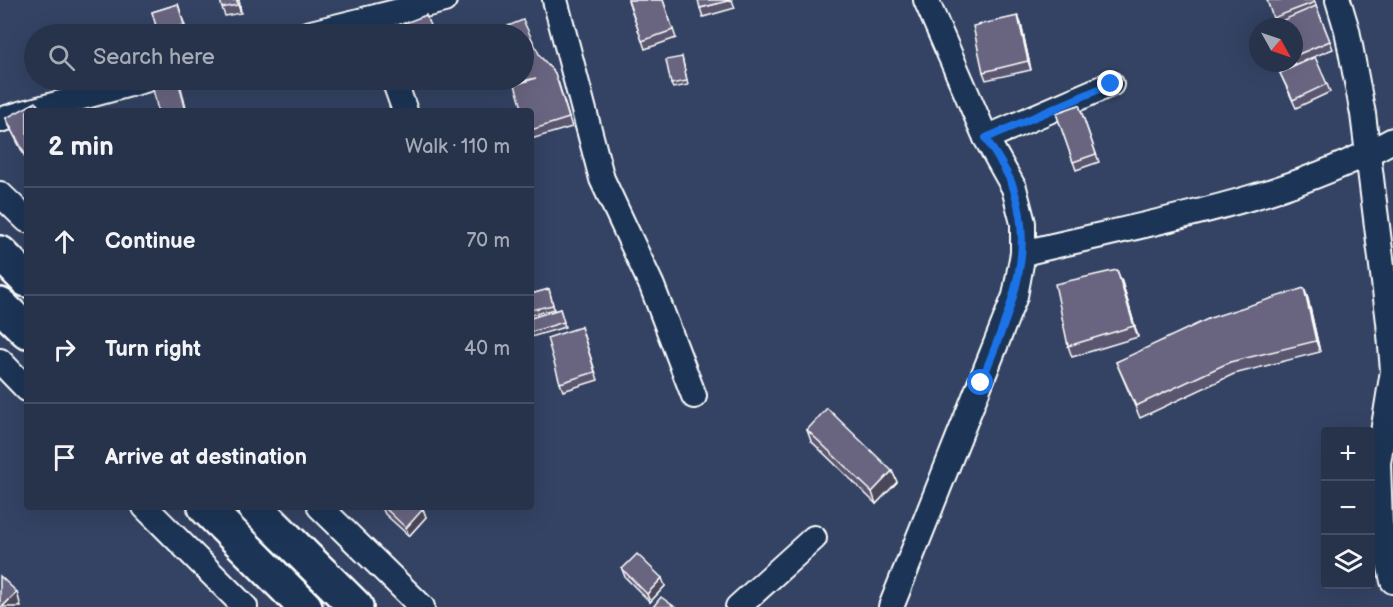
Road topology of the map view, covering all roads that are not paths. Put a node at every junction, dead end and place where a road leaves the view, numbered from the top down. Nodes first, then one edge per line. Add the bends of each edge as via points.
1 (444, 0) edge
2 (555, 0) edge
3 (926, 0) edge
4 (1338, 0) edge
5 (379, 24) edge
6 (1111, 84) dead end
7 (108, 90) edge
8 (398, 90) edge
9 (43, 108) edge
10 (404, 108) edge
11 (24, 113) edge
12 (0, 120) edge
13 (986, 138) junction
14 (1393, 140) edge
15 (1366, 155) junction
16 (0, 194) edge
17 (24, 217) edge
18 (0, 253) edge
19 (1023, 253) junction
20 (24, 277) edge
21 (0, 305) edge
22 (24, 328) edge
23 (0, 362) edge
24 (24, 385) edge
25 (694, 396) dead end
26 (1388, 425) edge
27 (148, 510) edge
28 (208, 510) edge
29 (258, 510) edge
30 (323, 510) edge
31 (814, 538) dead end
32 (1393, 581) edge
33 (245, 607) edge
34 (305, 607) edge
35 (356, 607) edge
36 (422, 607) edge
37 (738, 607) edge
38 (891, 607) edge

1 - 5 street
2 - 25 street via 602,179 652,286
3 - 13 street
4 - 15 street via 1363,114
6 - 13 street
7 - 9 street
8 - 10 street
11 - 12 street
13 - 19 street via 1014,188 1023,223
14 - 15 street
15 - 19 street via 1260,195
15 - 26 street via 1393,371
16 - 17 street
18 - 20 highway
19 - 38 street via 1015,296
21 - 22 highway
23 - 24 street
26 - 32 street via 1378,463 1380,523
27 - 33 street
28 - 34 highway
29 - 35 highway
30 - 36 street
31 - 37 street

